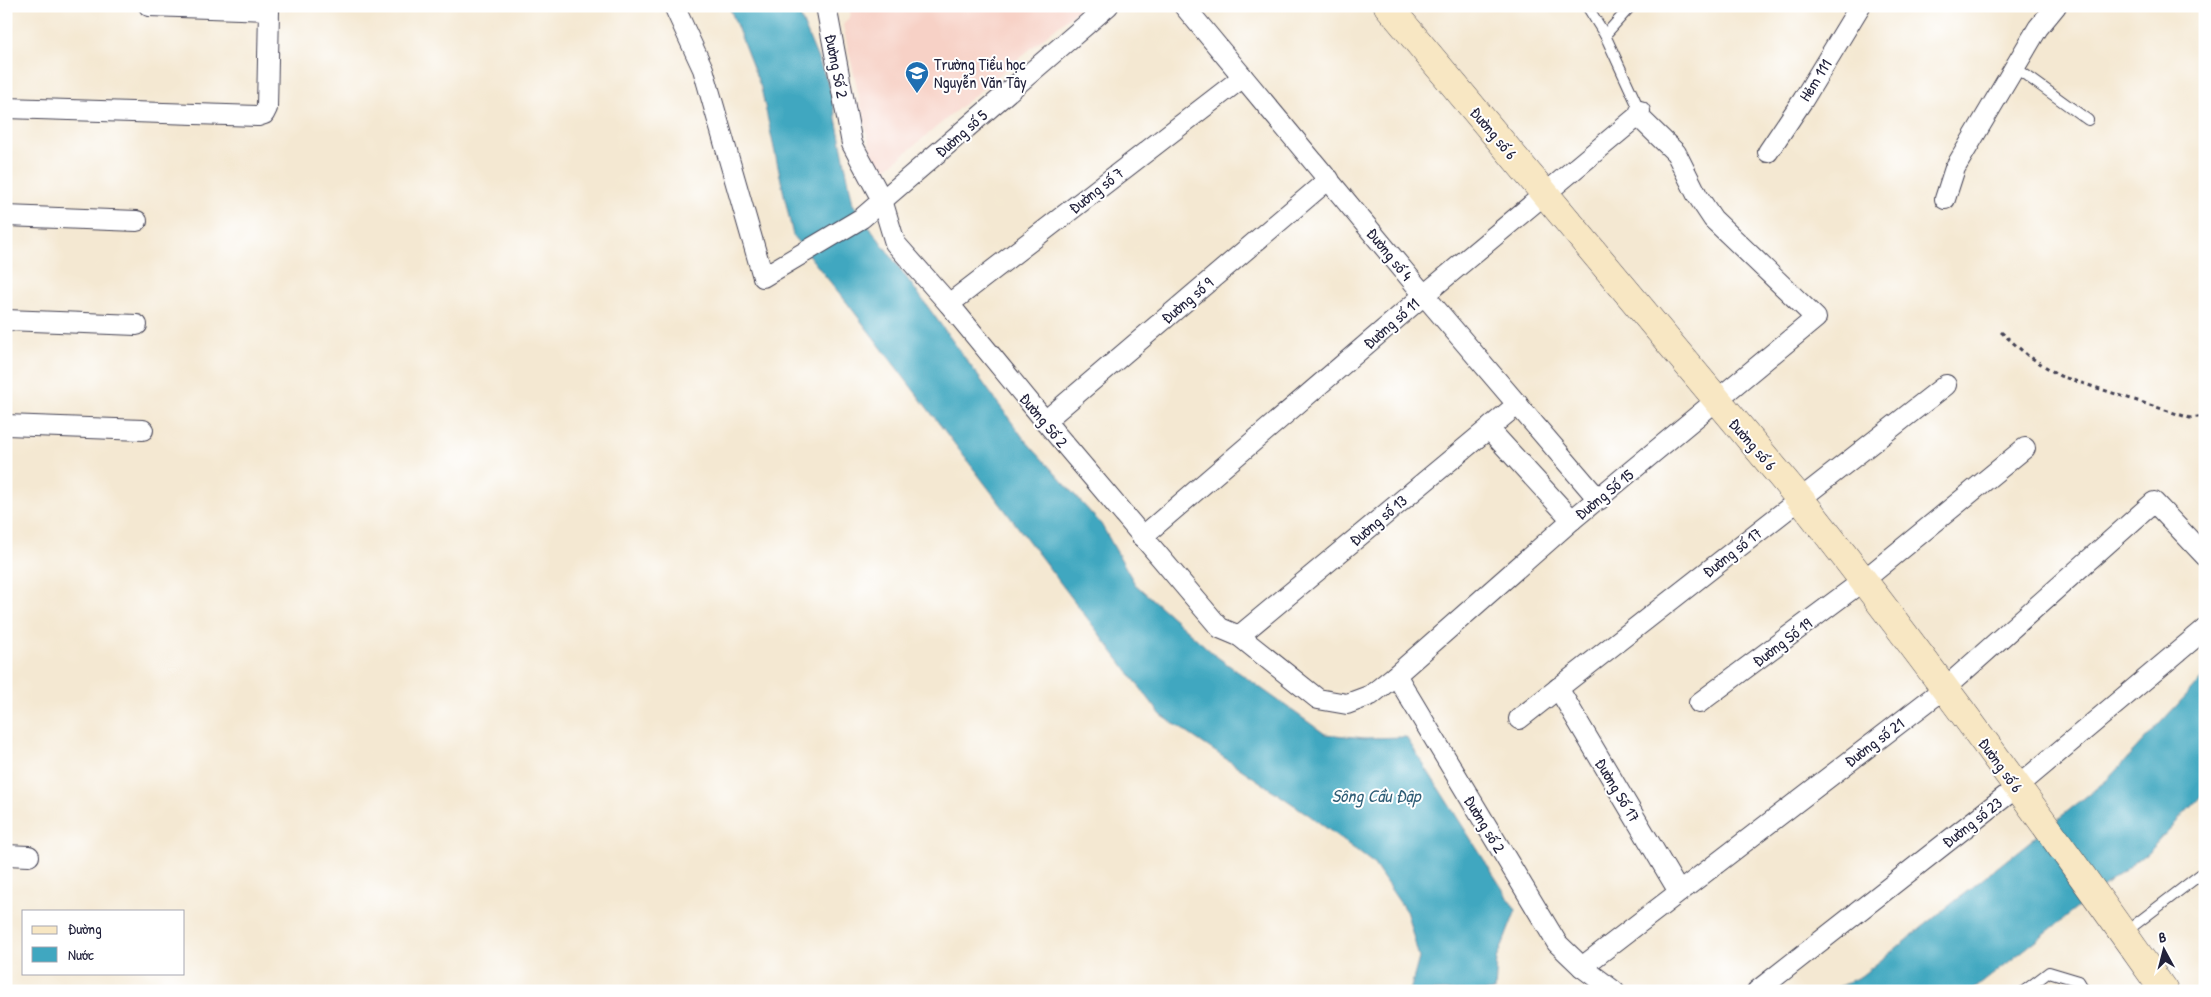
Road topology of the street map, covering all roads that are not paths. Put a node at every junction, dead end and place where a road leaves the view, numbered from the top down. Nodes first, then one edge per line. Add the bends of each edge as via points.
1 (149, 6) edge
2 (674, 6) edge
3 (826, 6) edge
4 (1108, 6) edge
5 (1184, 6) edge
6 (1388, 6) edge
7 (1587, 6) edge
8 (1631, 6) edge
9 (1860, 6) edge
10 (2056, 6) edge
11 (269, 8) edge
12 (1605, 35) junction
13 (2016, 68) junction
14 (1243, 77) junction
15 (6, 108) edge
16 (1639, 114) junction
17 (2088, 120) dead end
18 (1768, 152) dead end
19 (1330, 180) junction
20 (1545, 194) junction
21 (1945, 199) dead end
22 (882, 200) junction
23 (6, 216) edge
24 (137, 221) dead end
25 (1424, 294) junction
26 (950, 304) junction
27 (6, 320) edge
28 (137, 325) dead end
29 (1946, 385) dead end
30 (1717, 401) junction
31 (1518, 404) junction
32 (1045, 421) junction
33 (6, 425) edge
34 (1489, 429) junction
35 (143, 430) dead end
36 (2025, 448) dead end
37 (1800, 499) junction
38 (1599, 500) junction
39 (1572, 520) junction
40 (1142, 537) junction
41 (2205, 556) edge
42 (1864, 580) junction
43 (2205, 628) edge
44 (1239, 636) junction
45 (1396, 675) junction
46 (1558, 688) junction
47 (1945, 688) junction
48 (1700, 703) dead end
49 (1519, 719) dead end
50 (2017, 787) junction
51 (6, 855) edge
52 (29, 856) dead end
53 (2203, 877) edge
54 (1678, 892) junction
55 (2123, 933) junction
56 (1582, 967) junction
57 (1614, 991) edge
58 (1757, 991) edge
59 (2024, 991) edge
60 (2085, 991) edge
61 (2164, 991) edge

1 - 11 street
2 - 22 street, Đường số 5 via 703,69 763,277 862,218
3 - 22 street, Đường Số 2 via 852,144
4 - 22 street, Đường số 5
5 - 14 street, Đường số 4
6 - 20 street, Đường số 6
7 - 12 lane
8 - 12 lane
9 - 18 street, Hẻm 111
10 - 13 street via 2038,28
11 - 15 street via 268,108 264,114
12 - 16 lane
13 - 17 lane
13 - 21 street via 1955,168
14 - 19 street, Đường số 4
14 - 26 street, Đường số 7
16 - 20 street, Đường số 11
16 - 30 street, Đường Số 15 via 1676,153 1697,195 1714,219 1816,318
19 - 25 street, Đường số 4
19 - 32 street, Đường số 9
20 - 25 street, Đường số 11
20 - 30 street, Đường số 6
22 - 26 street, Đường Số 2 via 895,244
23 - 24 street
25 - 31 street, Đường số 4
25 - 40 street, Đường số 11
26 - 32 street, Đường Số 2
27 - 28 street
29 - 37 street, Đường số 17
30 - 37 street, Đường số 6
30 - 38 street, Đường Số 15
31 - 34 street, Đường số 13
31 - 38 street, Đường số 4
32 - 40 street, Đường Số 2
33 - 35 street
34 - 39 street
34 - 44 street, Đường số 13
36 - 42 street, Đường Số 19
37 - 42 street, Đường số 6
37 - 46 street, Đường số 17
38 - 39 street, Đường Số 15
39 - 45 street, Đường Số 15
40 - 44 street, Đường Số 2 via 1220,628
41 - 47 street, Đường số 21 via 2154,502
42 - 47 street, Đường số 6
42 - 48 street, Đường Số 19
43 - 50 street, Đường số 23
44 - 45 street, Đường Số 2 via 1318,699 1347,704 1371,695
45 - 56 street, Đường số 2 via 1557,943
46 - 49 street, Đường số 17
46 - 54 street, Đường Số 17
47 - 50 street, Đường số 6
47 - 54 street, Đường số 21
50 - 55 street, Đường số 6
50 - 58 street, Đường số 23
51 - 52 street
53 - 55 lane
54 - 56 street, Đường số 21
55 - 61 street
56 - 57 street
59 - 60 lane via 2049,972 2078,981

